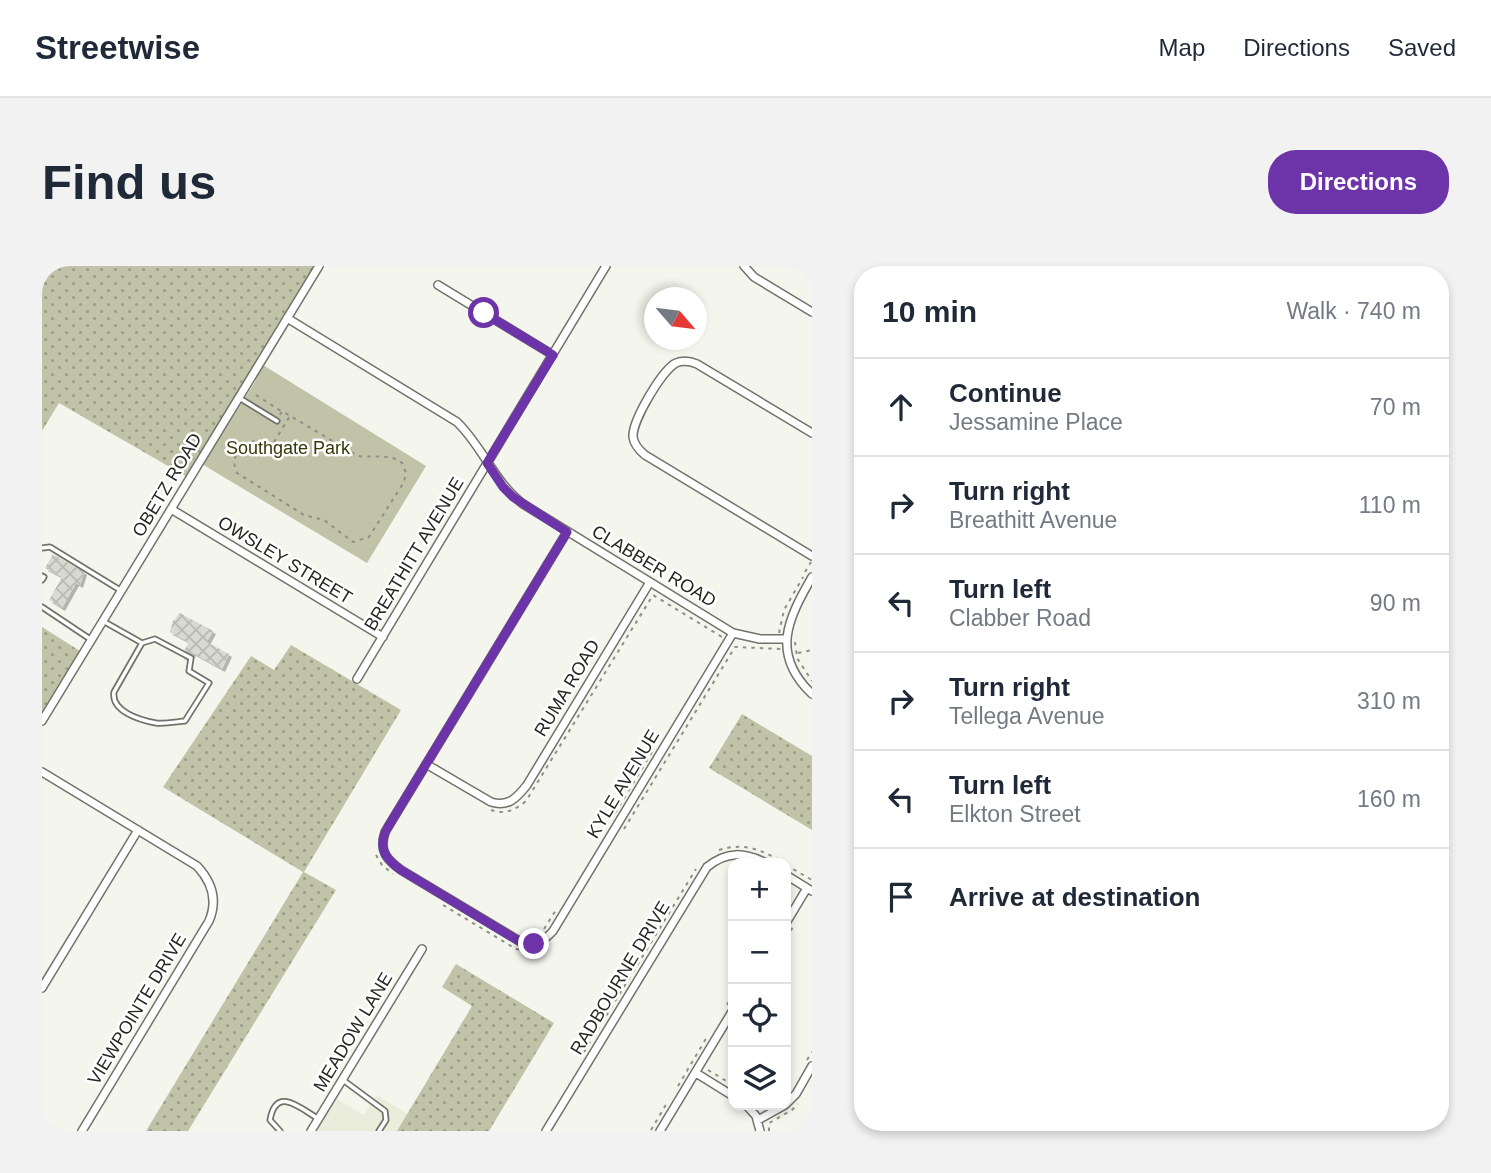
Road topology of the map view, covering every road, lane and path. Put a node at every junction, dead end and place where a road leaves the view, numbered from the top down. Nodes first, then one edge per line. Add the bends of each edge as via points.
1 (319, 266) edge
2 (606, 266) edge
3 (744, 266) edge
4 (438, 285) dead end
5 (812, 312) edge
6 (287, 318) junction
7 (553, 355) junction
8 (256, 395) dead end
9 (239, 397) junction
10 (282, 411) junction
11 (290, 416) junction
12 (277, 421) joint
13 (812, 433) edge
14 (271, 447) junction
15 (266, 454) dead end
16 (487, 463) junction
17 (171, 509) junction
18 (567, 532) junction
19 (42, 548) edge
20 (812, 556) edge
21 (812, 577) edge
22 (650, 582) junction
23 (122, 591) junction
24 (42, 607) edge
25 (103, 621) junction
26 (733, 633) junction
27 (795, 635) dead end
28 (383, 637) junction
29 (722, 637) dead end
30 (786, 639) junction
31 (92, 640) junction
32 (142, 643) junction
33 (791, 648) junction
34 (812, 650) edge
35 (797, 654) junction
36 (357, 679) dead end
37 (812, 681) edge
38 (812, 694) edge
39 (42, 721) edge
40 (655, 746) dead end
41 (426, 764) junction
42 (42, 772) edge
43 (488, 810) dead end
44 (614, 814) dead end
45 (624, 829) dead end
46 (138, 830) junction
47 (379, 852) junction
48 (756, 858) edge
49 (791, 869) edge
50 (791, 877) edge
51 (399, 878) dead end
52 (810, 886) edge
53 (439, 902) dead end
54 (558, 906) dead end
55 (787, 921) edge
56 (542, 931) dead end
57 (552, 944) dead end
58 (422, 949) dead end
59 (42, 988) edge
60 (728, 1012) edge
61 (708, 1036) dead end
62 (812, 1066) edge
63 (699, 1075) junction
64 (342, 1080) junction
65 (728, 1082) edge
66 (677, 1087) dead end
67 (728, 1093) edge
68 (671, 1098) dead end
69 (791, 1100) edge
70 (750, 1110) edge
71 (777, 1110) edge
72 (318, 1119) junction
73 (758, 1120) junction
74 (650, 1130) edge
75 (82, 1131) edge
76 (280, 1131) edge
77 (311, 1131) edge
78 (379, 1131) edge
79 (546, 1131) edge
80 (660, 1131) edge
81 (761, 1131) edge

1 - 6 street, OBETZ ROAD
2 - 7 street, BREATHITT AVENUE
3 - 5 street via 754,277
4 - 7 street
6 - 9 street, OBETZ ROAD
6 - 16 street, CLABBER ROAD via 447,414 468,433
7 - 16 street, BREATHITT AVENUE
8 - 10 path
9 - 12 lane
9 - 17 street, OBETZ ROAD
10 - 11 path
10 - 12 path
11 - 14 path
11 - 14 path via 358,456 391,457 402,463 404,482 369,537 353,542 324,520 304,515 237,473 234,459 239,449 251,441
13 - 20 street via 697,364 680,362 664,374 636,419 633,438 645,455
14 - 15 path
16 - 18 street, CLABBER ROAD via 513,497
16 - 28 street, BREATHITT AVENUE
17 - 23 street, OBETZ ROAD
17 - 28 street, OWSLEY STREET
18 - 22 street, CLABBER ROAD
18 - 41 street
19 - 23 lane via 50,547
21 - 30 street via 792,612
22 - 26 street, CLABBER ROAD
22 - 41 street, RUMA ROAD via 518,797 506,804 491,802
23 - 25 street, OBETZ ROAD
24 - 31 lane
25 - 31 street, OBETZ ROAD
25 - 32 lane
26 - 30 street, CLABBER ROAD
26 - 47 street, KYLE AVENUE via 545,939 534,944 517,940
27 - 33 path
28 - 36 street, BREATHITT AVENUE
29 - 43 path via 653,595 526,801 506,812
30 - 33 street
31 - 39 street, OBETZ ROAD
32 - 32 lane via 114,692 116,706 157,723 185,721 209,683 189,671 191,658 155,639
33 - 35 path
33 - 38 street via 794,673
33 - 45 path via 735,647
34 - 35 path
35 - 37 path
40 - 44 path
41 - 47 street via 385,832
42 - 46 street
46 - 59 street
46 - 75 street, VIEWPOINTE DRIVE via 197,866 209,882 214,901 209,921
47 - 51 path via 385,869
48 - 79 street, RADBOURNE DRIVE via 732,854 714,862 700,876
49 - 52 path
50 - 52 street
52 - 55 street
53 - 57 path via 523,952
54 - 56 path
58 - 64 street, MEADOW LANE
60 - 63 street
61 - 66 path
62 - 69 street
63 - 65 path via 708,1070
63 - 67 street
63 - 80 street
64 - 72 street, MEADOW LANE
64 - 78 lane via 385,1111 386,1120
68 - 74 path
70 - 73 street
71 - 73 street
72 - 76 lane via 285,1101 271,1111 270,1120
72 - 77 street, MEADOW LANE
73 - 81 street

